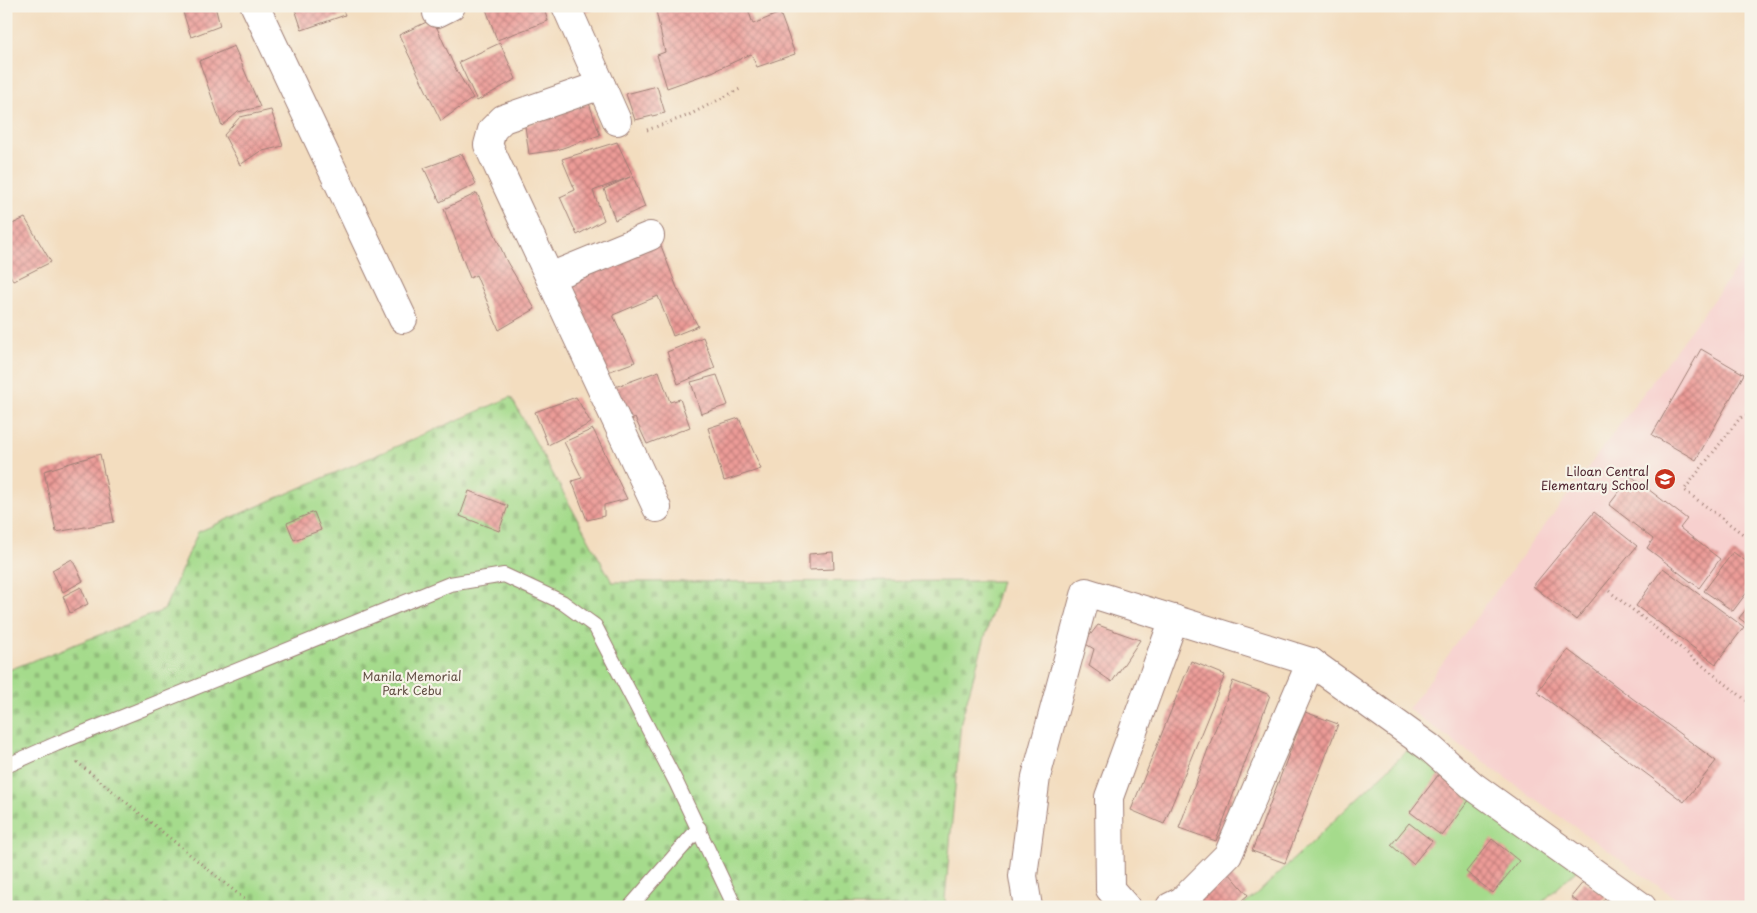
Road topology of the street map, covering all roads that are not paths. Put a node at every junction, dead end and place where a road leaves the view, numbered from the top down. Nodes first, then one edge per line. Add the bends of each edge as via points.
1 (255, 6) edge
2 (566, 6) edge
3 (602, 84) junction
4 (617, 121) road end
5 (650, 236) dead end
6 (550, 276) junction
7 (403, 319) dead end
8 (658, 508) dead end
9 (1174, 619) junction
10 (1312, 662) junction
11 (6, 766) edge
12 (699, 828) junction
13 (630, 907) edge
14 (735, 907) edge
15 (1028, 907) edge
16 (1126, 907) edge
17 (1170, 907) edge
18 (1642, 907) edge

1 - 7 street
2 - 3 street
3 - 4 street
3 - 6 street via 503,119 492,130 488,145
5 - 6 street
6 - 8 street
9 - 10 street
9 - 15 street via 1086,592 1036,776 1023,876
9 - 16 street via 1108,797 1110,889
10 - 17 street via 1228,855 1182,902
10 - 18 street via 1429,747 1473,786
11 - 12 lane via 450,584 504,575 562,602 595,626
12 - 13 lane
12 - 14 lane

